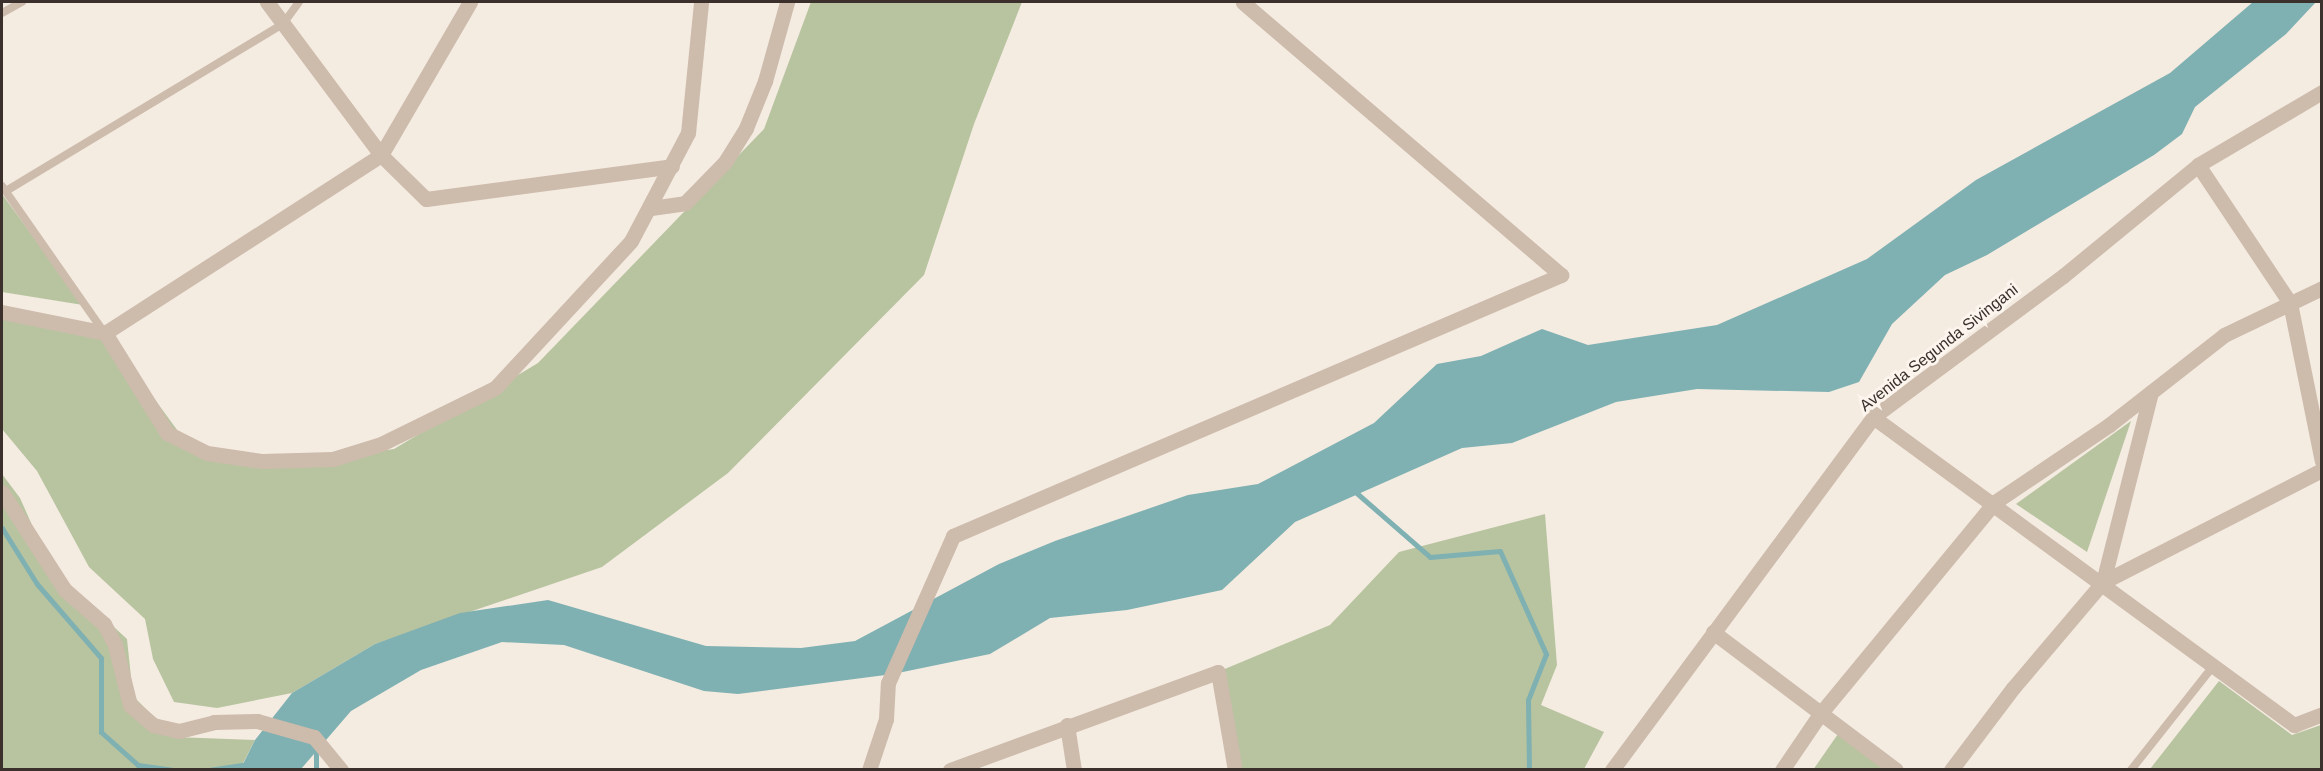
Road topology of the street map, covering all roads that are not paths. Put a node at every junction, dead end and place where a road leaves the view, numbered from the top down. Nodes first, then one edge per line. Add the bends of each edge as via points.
1 (22, 2) edge
2 (267, 2) edge
3 (299, 2) edge
4 (470, 2) edge
5 (701, 2) edge
6 (787, 2) edge
7 (1243, 2) edge
8 (2, 13) edge
9 (283, 24) junction
10 (2322, 92) edge
11 (381, 155) junction
12 (2198, 165) junction
13 (672, 166) junction
14 (4, 188) edge
15 (651, 208) junction
16 (2322, 288) edge
17 (2290, 303) junction
18 (2, 312) edge
19 (105, 333) junction
20 (2151, 392) junction
21 (1873, 417) junction
22 (2322, 461) edge
23 (2322, 470) edge
24 (2, 492) edge
25 (1995, 502) junction
26 (2103, 582) junction
27 (1713, 632) junction
28 (2214, 665) junction
29 (1820, 714) junction
30 (2322, 714) edge
31 (1067, 725) junction
32 (341, 770) edge
33 (869, 770) edge
34 (950, 770) edge
35 (1074, 770) edge
36 (1235, 770) edge
37 (1612, 770) edge
38 (1782, 770) edge
39 (1896, 770) edge
40 (1951, 770) edge
41 (2132, 770) edge

1 - 8 lane
2 - 9 street
3 - 9 lane
4 - 11 street
5 - 13 street via 688,133
6 - 15 street via 765,81 746,128 725,162 685,203
7 - 33 street via 1561,275 953,536 888,683 886,719
9 - 11 street
9 - 14 lane
10 - 12 street, Avenida Segunda Sivingani
11 - 13 street via 426,199
11 - 19 street
12 - 17 street
12 - 21 street, Avenida Segunda Sivingani via 2063,276
13 - 15 street
14 - 19 lane
15 - 19 street via 598,280 495,388 381,444 333,459 262,461 207,453 166,433
16 - 17 street
17 - 20 street via 2224,335
17 - 22 street
18 - 19 street
20 - 25 street
20 - 26 street
21 - 25 street
21 - 27 street, Avenida Segunda Sivingani
23 - 26 street
24 - 32 street via 65,590 104,624 115,645 130,705 153,725 179,731 214,722 257,721 315,737
25 - 26 street
25 - 29 street
26 - 28 street
26 - 40 street via 2013,687
27 - 29 street
27 - 37 street, Avenida Segunda Sivingani
28 - 30 street via 2294,725
28 - 41 lane
29 - 38 street
29 - 39 street
31 - 34 street
31 - 35 street
31 - 36 street via 1218,672

